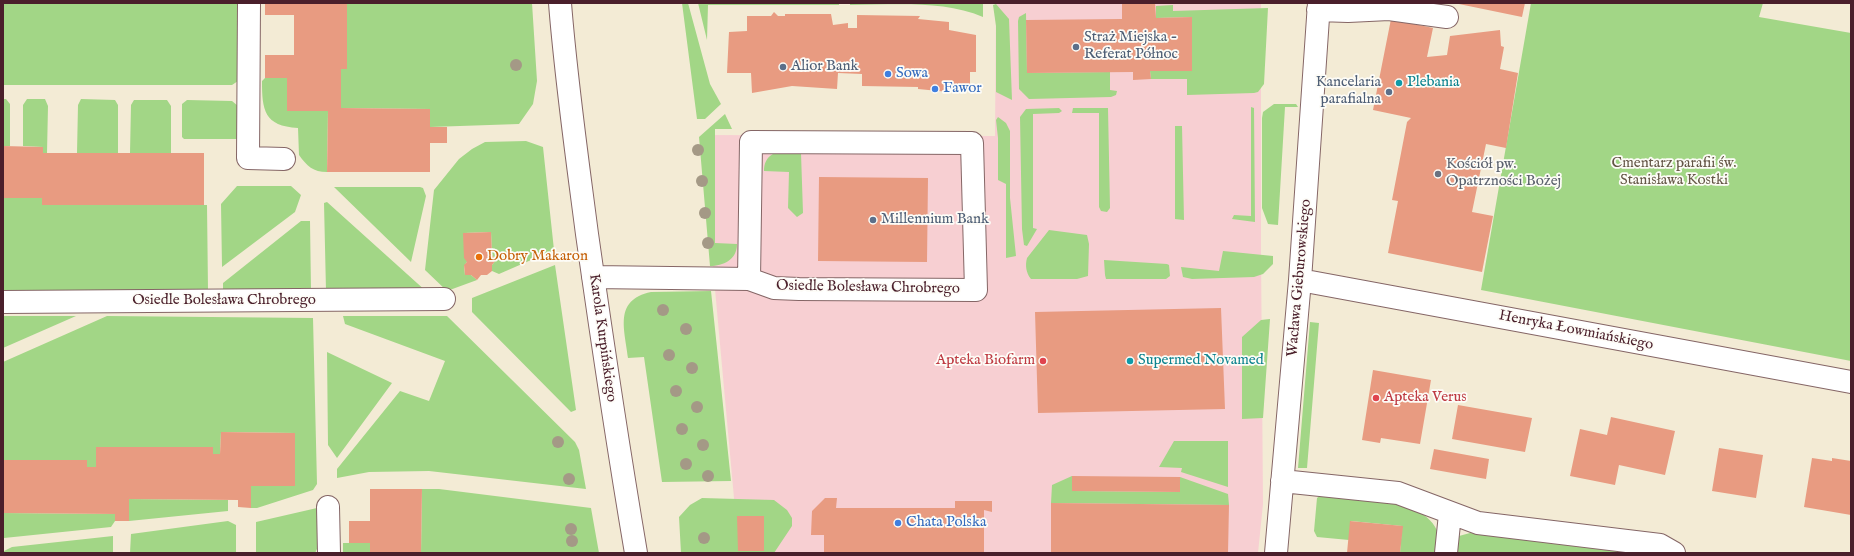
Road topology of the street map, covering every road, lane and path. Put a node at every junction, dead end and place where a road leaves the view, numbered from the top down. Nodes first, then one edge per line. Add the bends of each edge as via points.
1 (249, 3) edge
2 (560, 3) edge
3 (1318, 7) edge
4 (1447, 17) dead end
5 (284, 159) dead end
6 (593, 277) junction
7 (749, 279) junction
8 (1300, 280) junction
9 (444, 298) dead end
10 (3, 302) edge
11 (1851, 382) edge
12 (1282, 481) junction
13 (328, 508) dead end
14 (1450, 514) junction
15 (329, 553) edge
16 (636, 553) edge
17 (1276, 553) edge
18 (1446, 553) edge
19 (1674, 553) edge

1 - 5 street via 248,158
2 - 6 street, Karola Kurpińskiego via 572,120
3 - 4 street via 1348,11 1389,9
3 - 8 street, Wacława Gieburowskiego
6 - 7 street, Osiedle Bolesława Chrobrego
6 - 16 street, Karola Kurpińskiego
7 - 7 street, Osiedle Bolesława Chrobrego via 751,142 972,142 976,290 793,289 774,288
8 - 11 street, Henryka Łowmiańskiego
8 - 12 street, Wacława Gieburowskiego
9 - 10 street, Osiedle Bolesława Chrobrego
12 - 14 street via 1398,493
12 - 17 street, Wacława Gieburowskiego
13 - 15 street
14 - 18 street
14 - 19 street via 1478,523 1660,546

